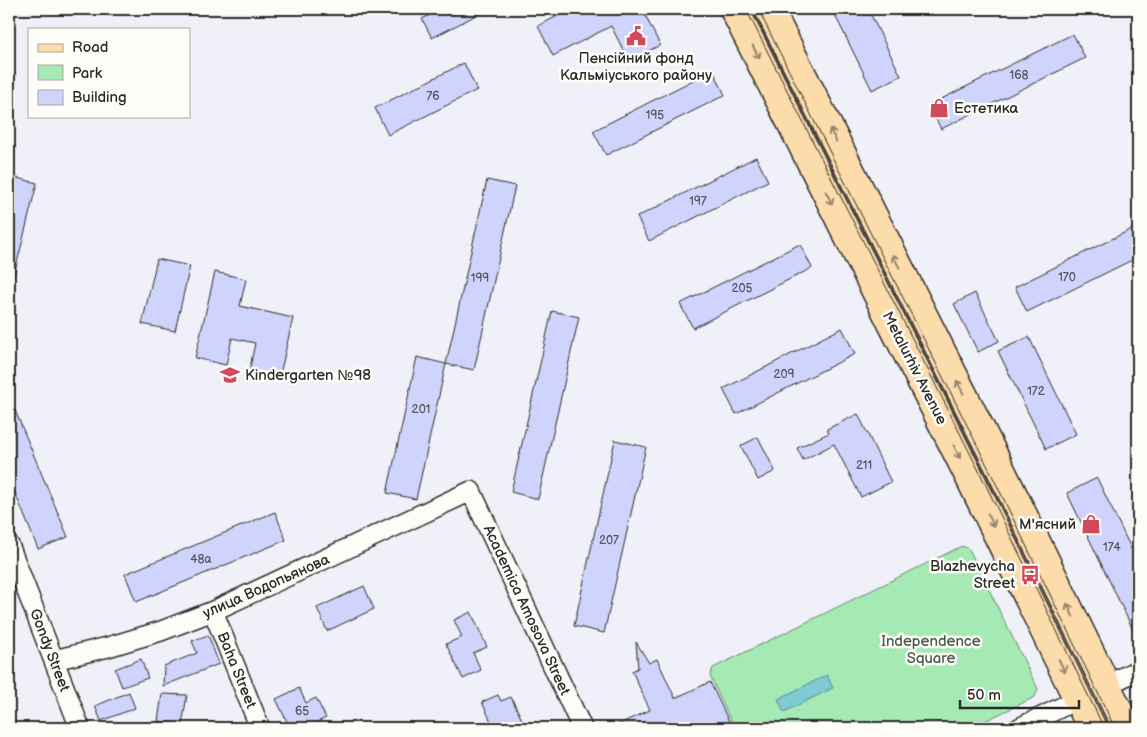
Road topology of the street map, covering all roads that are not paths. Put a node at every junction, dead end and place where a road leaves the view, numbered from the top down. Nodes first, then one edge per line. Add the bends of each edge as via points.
1 (734, 9) edge
2 (769, 9) edge
3 (471, 491) joint
4 (9, 545) edge
5 (213, 611) junction
6 (54, 660) junction
7 (1138, 670) edge
8 (1107, 685) junction
9 (1078, 699) junction
10 (80, 728) edge
11 (260, 728) edge
12 (582, 728) edge
13 (1019, 728) edge
14 (1092, 728) edge
15 (1127, 728) edge

1 -> 9 main road, Metalurhiv Avenue
8 -> 2 main road, Metalurhiv Avenue
3 - 5 street, улица Водопьянова
3 - 12 street, Academica Amosova Street
4 - 6 street, Gondy Street
5 - 6 street, улица Водопьянова via 161,631
5 - 11 street, Baha Street
6 - 10 street, Gondy Street
7 - 8 street
8 - 9 main road
8 - 15 main road, Metalurhiv Avenue
9 - 13 street
9 - 14 main road, Metalurhiv Avenue

